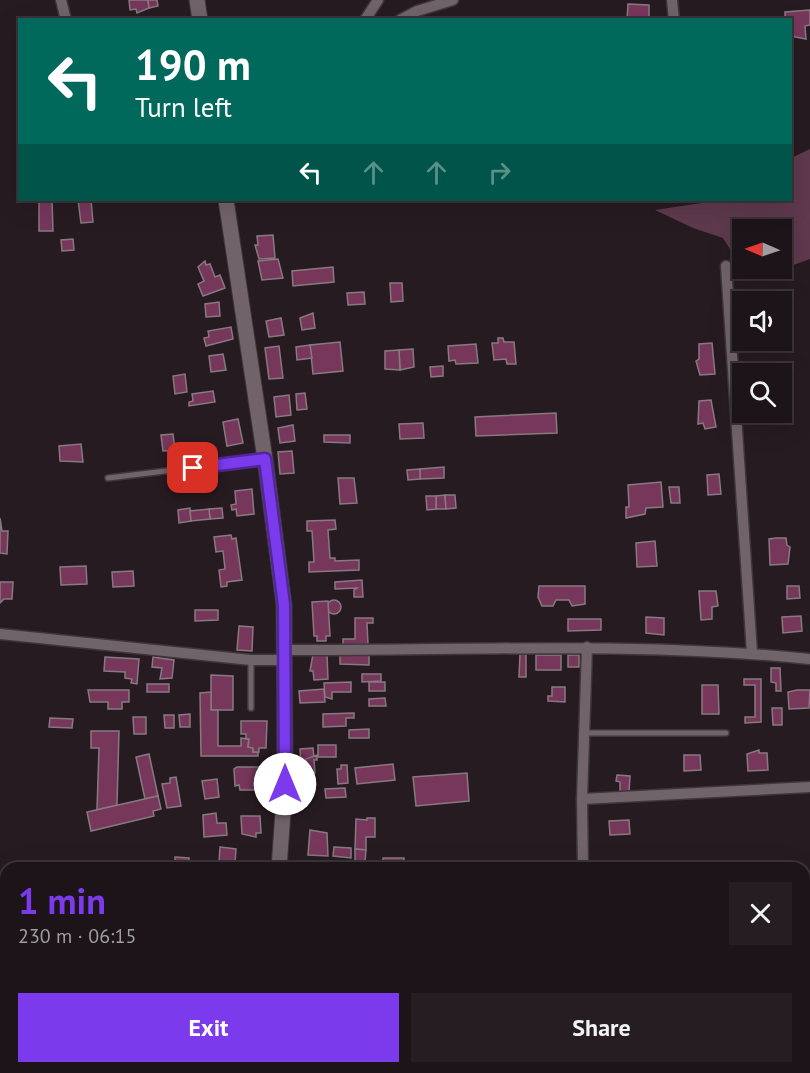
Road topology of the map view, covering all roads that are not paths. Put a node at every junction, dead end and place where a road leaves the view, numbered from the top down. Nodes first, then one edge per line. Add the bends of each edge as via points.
1 (61, 0) edge
2 (196, 0) edge
3 (378, 0) edge
4 (453, 0) edge
5 (672, 0) edge
6 (66, 18) edge
7 (200, 18) edge
8 (366, 18) edge
9 (404, 18) edge
10 (674, 18) edge
11 (226, 201) edge
12 (726, 266) dead end
13 (265, 459) junction
14 (108, 478) dead end
15 (0, 634) edge
16 (587, 647) junction
17 (752, 653) junction
18 (285, 655) junction
19 (810, 659) edge
20 (251, 660) junction
21 (251, 708) dead end
22 (585, 733) junction
23 (726, 733) dead end
24 (810, 787) edge
25 (582, 799) junction
26 (280, 862) edge
27 (583, 862) edge

1 - 6 street
2 - 7 street
3 - 8 street
4 - 9 street
5 - 10 street
11 - 13 street
12 - 17 street
13 - 14 lane
13 - 18 street via 280,568
15 - 20 street
16 - 17 street
16 - 18 street
16 - 22 street
17 - 19 street
18 - 20 street
18 - 26 street via 285,811
20 - 21 lane
22 - 23 lane
22 - 25 street
24 - 25 street
25 - 27 street

